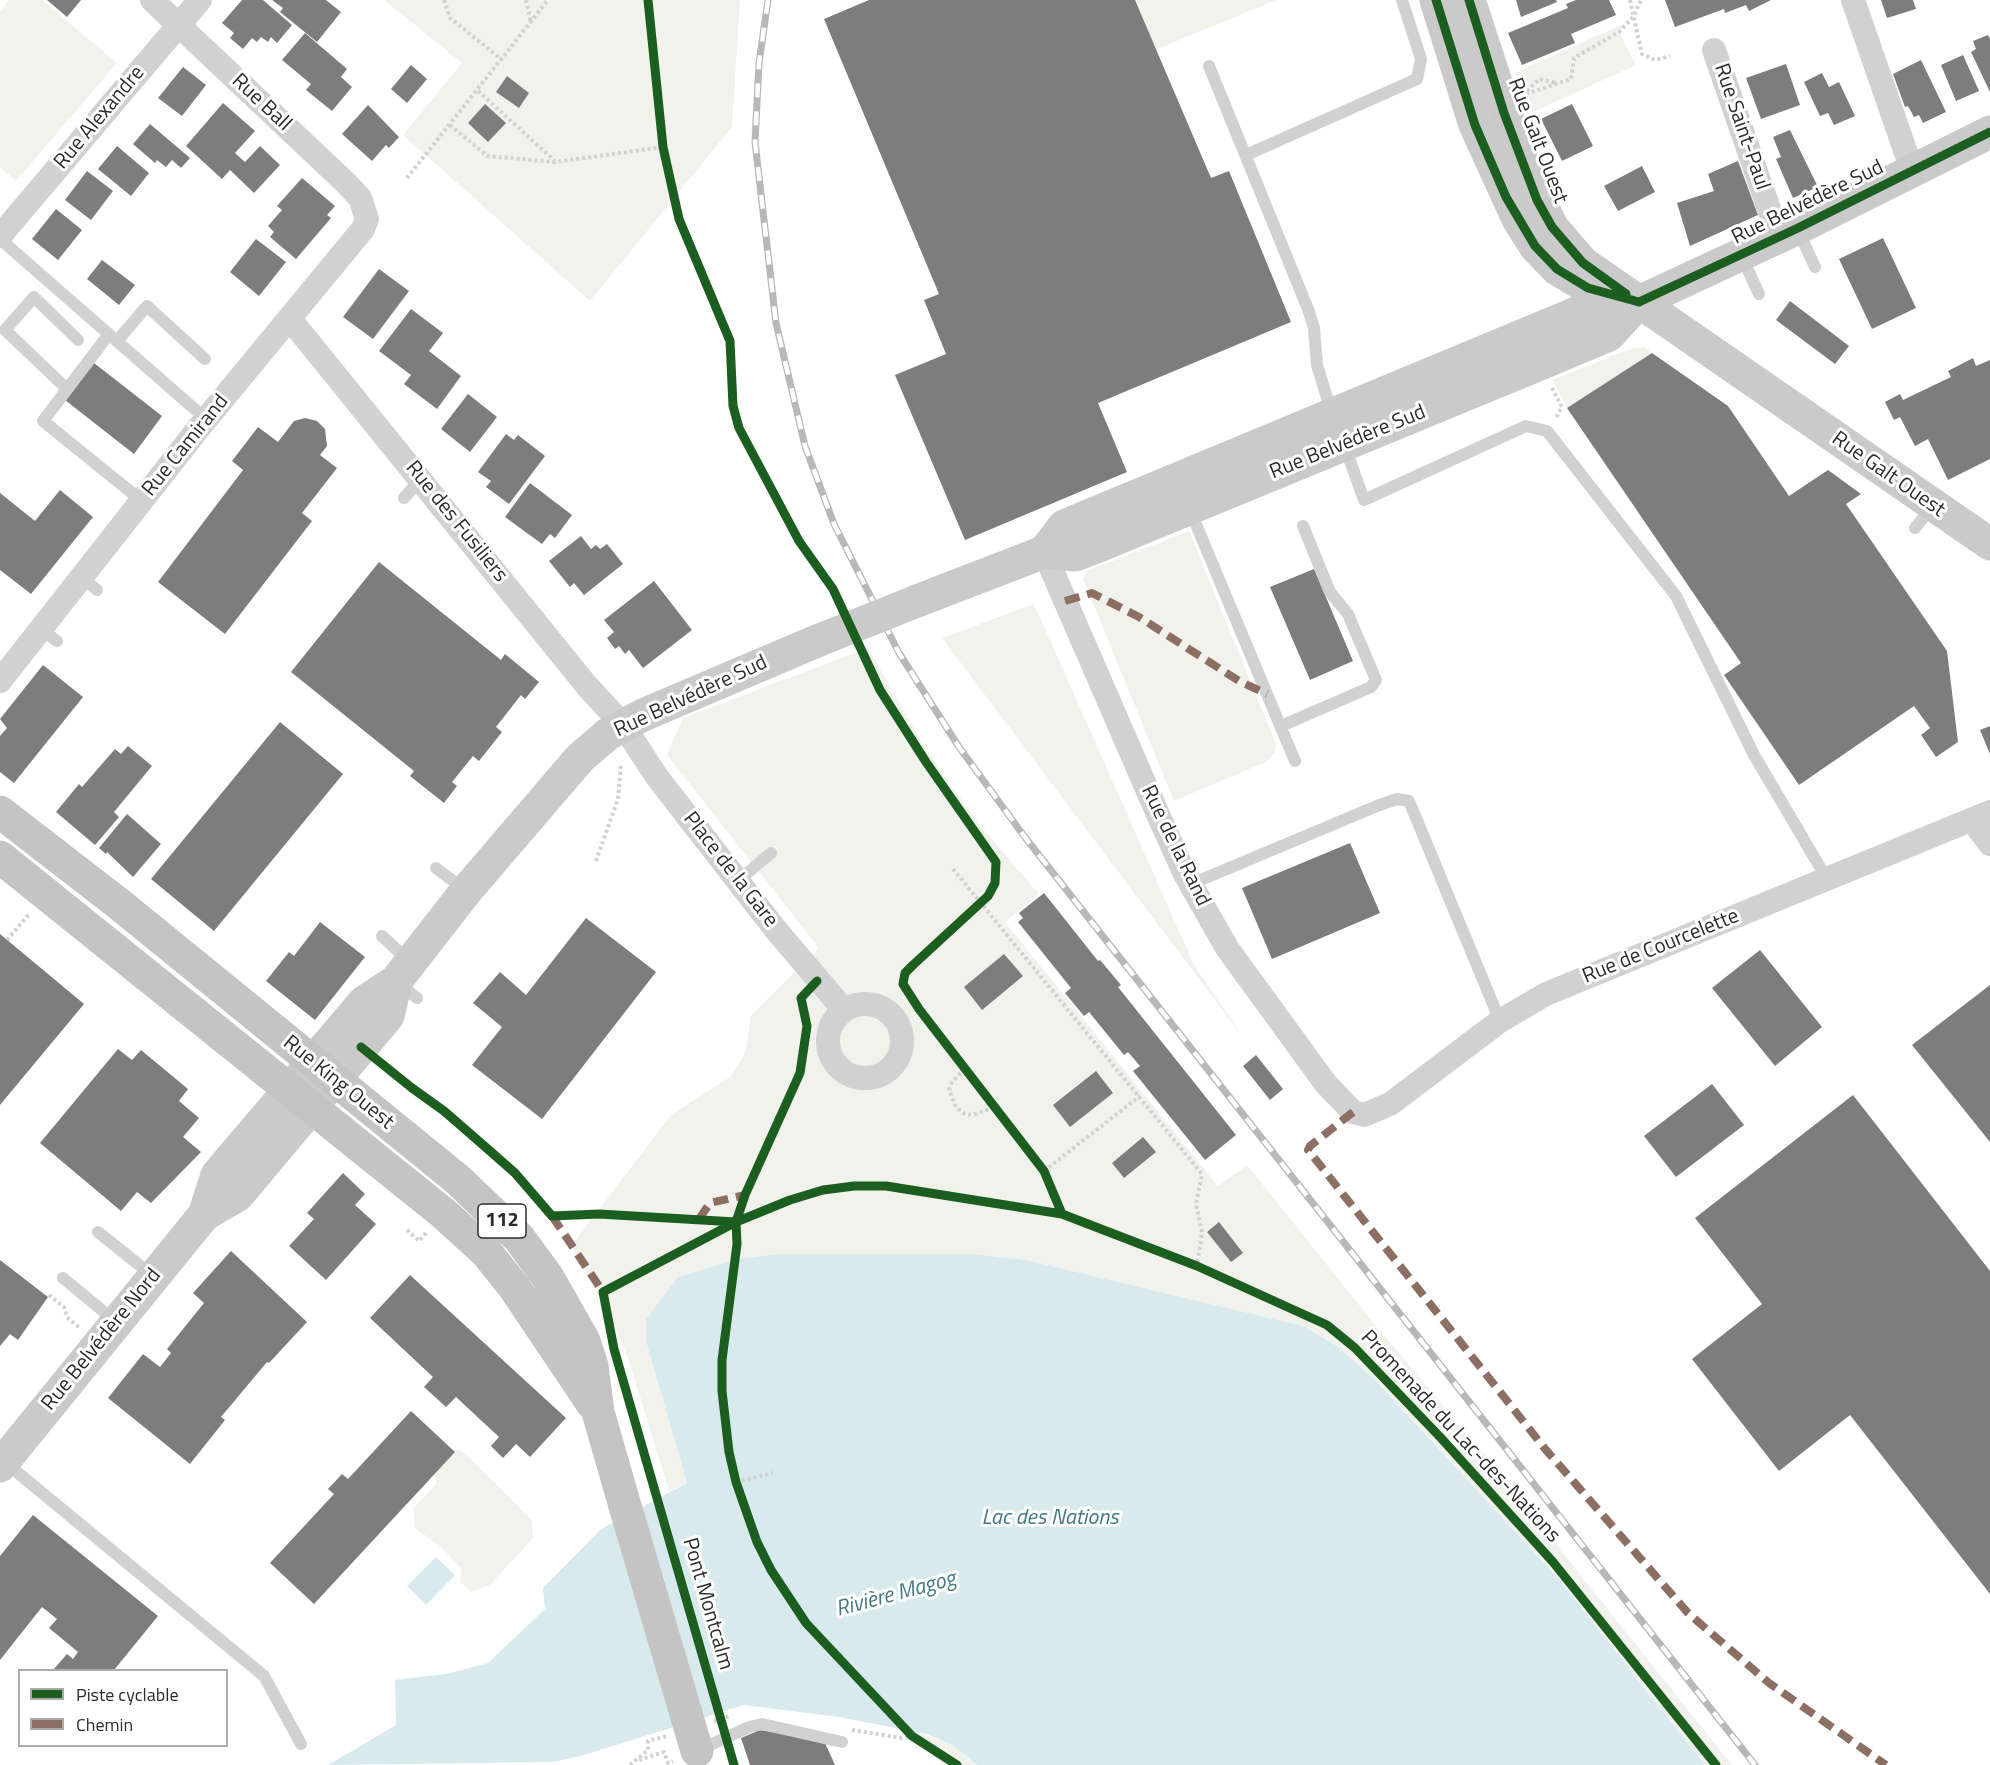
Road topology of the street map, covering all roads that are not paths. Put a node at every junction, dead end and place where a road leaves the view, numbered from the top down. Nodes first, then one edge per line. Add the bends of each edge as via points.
1 (152, 0) edge
2 (200, 0) edge
3 (1402, 0) edge
4 (1436, 0) edge
5 (1469, 0) edge
6 (1853, 0) edge
7 (178, 25) junction
8 (1714, 50) dead end
9 (1209, 66) dead end
10 (1990, 132) edge
11 (1246, 155) junction
12 (1913, 173) junction
13 (365, 209) joint
14 (1788, 233) junction
15 (0, 237) edge
16 (1741, 255) junction
17 (1815, 267) dead end
18 (1759, 294) dead end
19 (1639, 302) junction
20 (290, 319) junction
21 (113, 338) junction
22 (78, 340) dead end
23 (205, 358) dead end
24 (67, 388) junction
25 (206, 419) junction
26 (1338, 430) junction
27 (421, 479) junction
28 (404, 498) dead end
29 (142, 501) junction
30 (1190, 509) junction
31 (1302, 526) dead end
32 (1990, 544) edge
33 (1044, 552) junction
34 (0, 681) edge
35 (623, 725) junction
36 (1281, 726) junction
37 (1296, 761) dead end
38 (0, 812) edge
39 (1981, 816) edge
40 (1990, 844) edge
41 (771, 853) dead end
42 (0, 857) edge
43 (436, 868) dead end
44 (1827, 879) junction
45 (738, 881) junction
46 (1191, 884) junction
47 (466, 891) junction
48 (382, 936) dead end
49 (407, 980) junction
50 (844, 1010) dead end
51 (1500, 1021) junction
52 (324, 1071) junction
53 (301, 1097) junction
54 (1353, 1112) joint
55 (98, 1232) dead end
56 (154, 1276) junction
57 (63, 1278) dead end
58 (117, 1322) junction
59 (598, 1412) junction
60 (1, 1462) edge
61 (842, 1742) dead end
62 (301, 1744) dead end
63 (689, 1760) edge

1 - 7 street, Rue Ball
2 - 7 street, Rue Alexandre
3 - 11 lane via 1421,59 1418,79
4 - 19 main road, Rue Galt Ouest via 1476,126 1506,197 1535,246 1557,269 1588,288
5 - 19 main road, Rue Galt Ouest via 1525,171 1552,227 1583,263
6 - 12 street
7 - 13 street, Rue Ball via 346,183
7 - 15 street, Rue Alexandre
8 - 14 street, Rue Saint-Paul
9 - 11 lane
10 - 12 main road, Rue Belvédère Sud
11 - 26 lane via 1308,309 1317,365
12 - 14 main road, Rue Belvédère Sud
13 - 20 street, Rue Camirand via 363,229
14 - 16 main road, Rue Belvédère Sud
14 - 17 lane
15 - 21 lane
16 - 18 lane
16 - 19 main road, Rue Belvédère Sud
19 - 26 main road, Rue Belvédère Sud via 1579,312
19 - 26 main road, Rue Belvédère Sud via 1608,335 1540,364
19 - 32 main road, Rue Galt Ouest via 1924,518
20 - 25 street, Rue Camirand
20 - 27 street, Rue des Fusiliers
21 - 23 lane via 147,306
21 - 24 lane
21 - 25 lane
22 - 24 lane via 34,297 5,330
24 - 29 lane via 43,421
25 - 29 street, Rue Camirand
26 - 30 main road, Rue Belvédère Sud
26 - 33 main road, Rue Belvédère Sud via 1064,526
26 - 44 lane via 1364,500 1526,426 1547,432 1676,596 1754,755
27 - 28 lane
27 - 35 street, Rue des Fusiliers via 587,686
29 - 34 street, Rue Camirand via 90,584 49,635
30 - 33 main road, Rue Belvédère Sud via 1075,555
30 - 36 lane
31 - 36 lane via 1330,592 1348,614 1376,680 1371,687
33 - 35 main road, Rue Belvédère Sud, bridge via 723,679
33 - 46 street, Rue de la Rand
35 - 45 street, Place de la Gare via 657,777
35 - 47 main road, Rue Belvédère Sud via 580,758
36 - 37 lane
38 - 52 main road, Rue King Ouest / 112
39 - 40 street
39 - 44 street, Rue de Courcelette
41 - 45 lane
42 - 53 main road, Rue King Ouest / 112
43 - 47 lane
44 - 51 street, Rue de Courcelette via 1546,994
45 - 50 street, Place de la Gare
46 - 51 lane via 1397,798 1409,801
46 - 54 street, Rue de la Rand via 1227,948 1326,1084
47 - 49 main road, Rue Belvédère Sud
48 - 49 lane
49 - 52 main road, Rue Belvédère Sud via 388,1016
51 - 54 street, Rue de Courcelette via 1390,1104 1364,1115
52 - 53 main road, Rue Belvédère Nord
52 - 59 main road, Rue King Ouest / 112 via 457,1179 519,1238 547,1275 584,1341 592,1366
53 - 56 main road, Rue Belvédère Nord via 238,1195 204,1215
53 - 59 main road, Rue King Ouest / 112 via 486,1252
55 - 56 lane
56 - 58 main road, Rue Belvédère Nord
57 - 58 lane
58 - 60 main road, Rue Belvédère Nord
59 - 63 main road, Rue King Ouest / 112, bridge
60 - 62 lane via 264,1676
61 - 63 lane via 762,1724 726,1737

